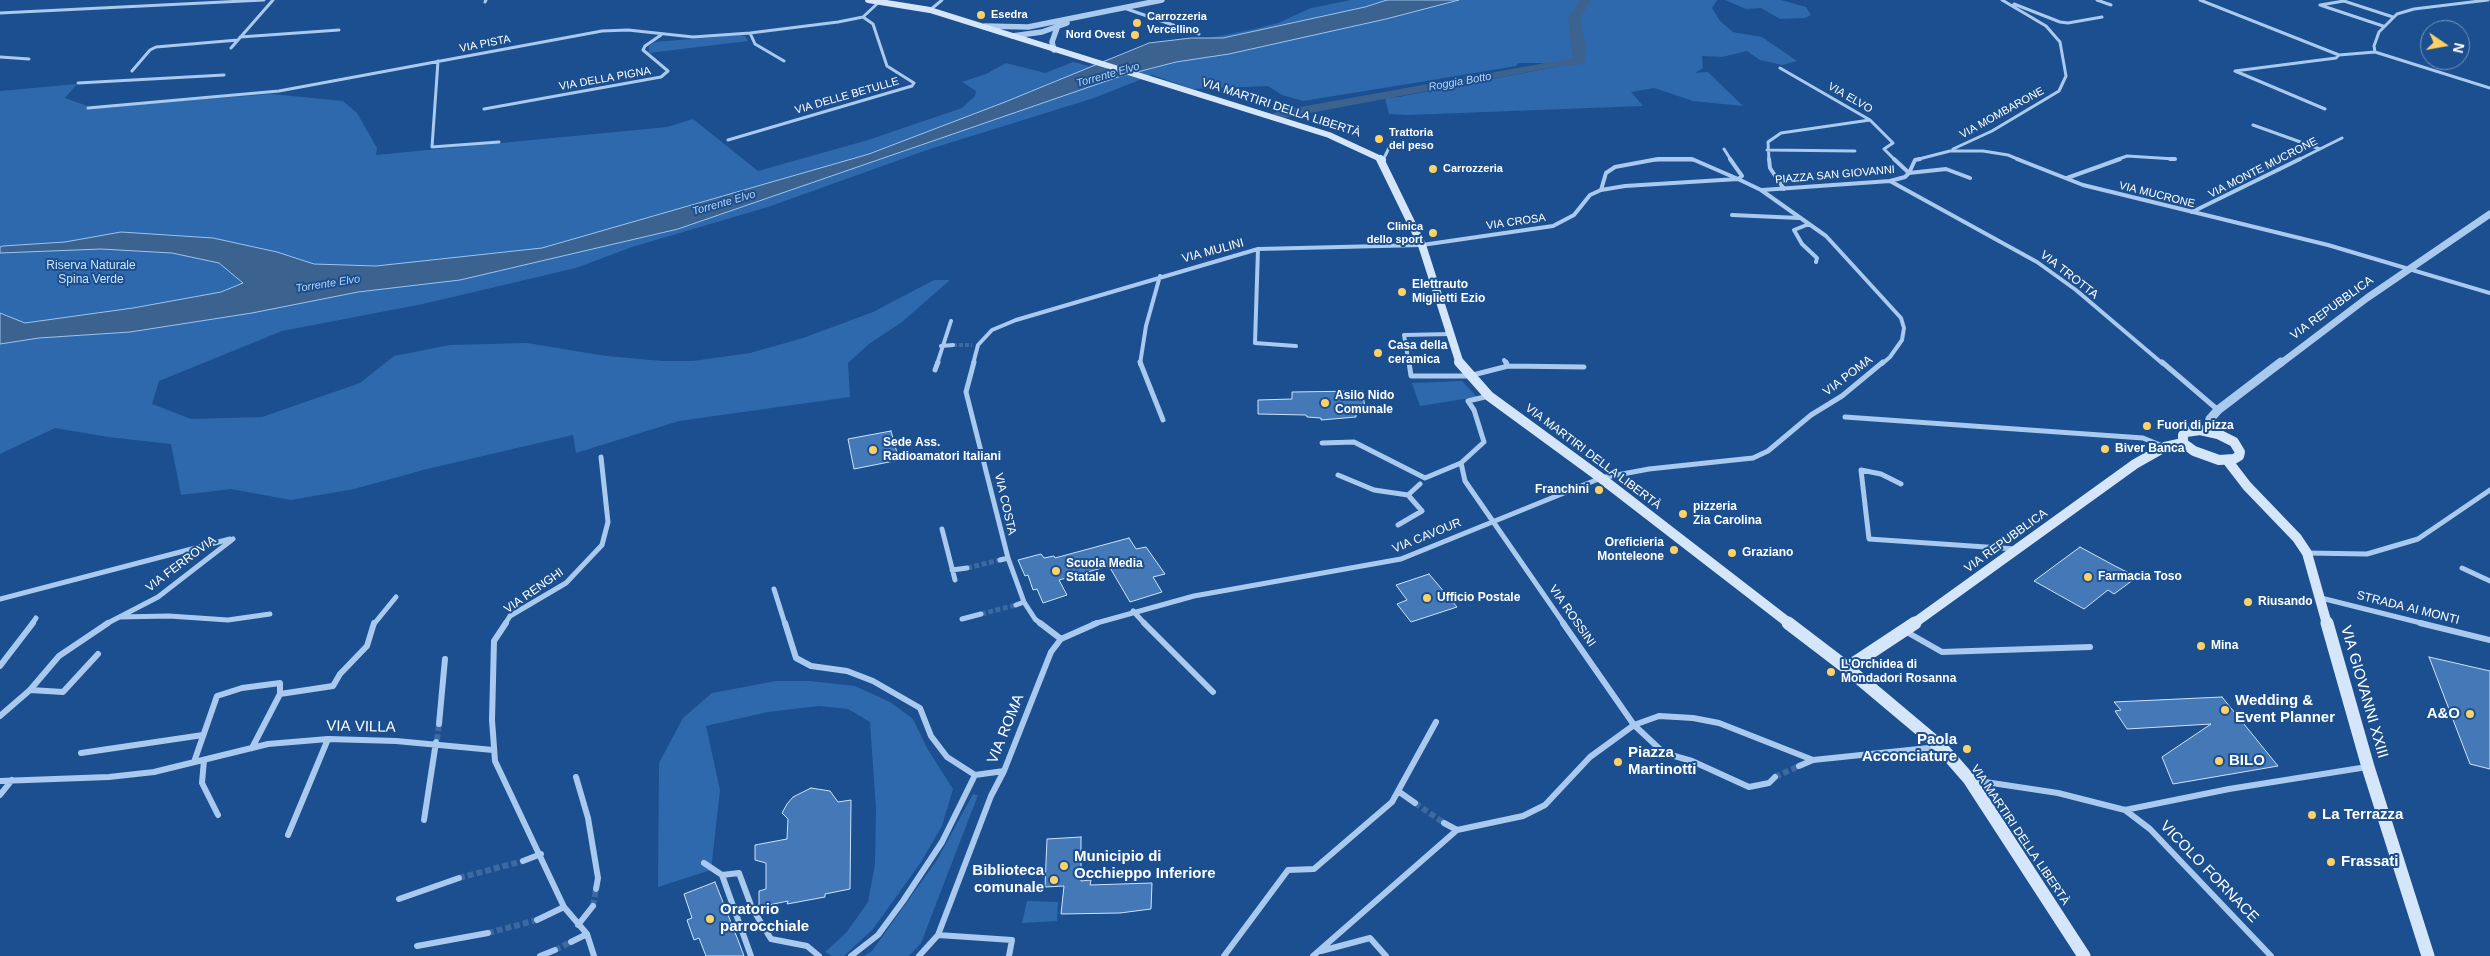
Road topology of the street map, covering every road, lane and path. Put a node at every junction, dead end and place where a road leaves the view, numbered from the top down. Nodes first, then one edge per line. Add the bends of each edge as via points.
1 (264, 0) edge
2 (273, 0) edge
3 (868, 0) edge
4 (942, 0) edge
5 (1162, 0) edge
6 (2003, 0) edge
7 (2098, 0) edge
8 (2200, 0) edge
9 (2488, 0) edge
10 (879, 2) junction
11 (2111, 6) dead end
12 (1124, 8) junction
13 (930, 10) junction
14 (0, 13) edge
15 (863, 17) junction
16 (1081, 17) junction
17 (2102, 17) dead end
18 (2393, 17) junction
19 (980, 26) junction
20 (2383, 26) junction
21 (1028, 27) junction
22 (1057, 28) junction
23 (339, 30) dead end
24 (750, 33) junction
25 (1199, 34) dead end
26 (662, 35) junction
27 (1012, 36) junction
28 (239, 38) junction
29 (231, 48) dead end
30 (1054, 50) junction
31 (2375, 52) junction
32 (2339, 55) junction
33 (0, 57) edge
34 (29, 59) dead end
35 (784, 60) dead end
36 (438, 61) junction
37 (1780, 68) dead end
38 (132, 71) dead end
39 (224, 75) dead end
40 (78, 83) dead end
41 (2490, 88) edge
42 (88, 108) dead end
43 (484, 109) dead end
44 (2325, 109) dead end
45 (1870, 120) junction
46 (2253, 125) dead end
47 (2342, 138) dead end
48 (728, 140) dead end
49 (499, 142) dead end
50 (1392, 142) dead end
51 (1724, 149) dead end
52 (2320, 149) junction
53 (1767, 150) junction
54 (1950, 150) junction
55 (1855, 151) dead end
56 (2175, 159) dead end
57 (1383, 160) junction
58 (1909, 173) junction
59 (1970, 178) dead end
60 (2067, 178) junction
61 (1738, 179) junction
62 (1890, 181) junction
63 (1784, 189) junction
64 (1601, 190) junction
65 (1761, 190) junction
66 (2192, 212) junction
67 (2490, 214) edge
68 (1732, 215) dead end
69 (1800, 218) junction
70 (1809, 224) junction
71 (1422, 245) junction
72 (1258, 250) junction
73 (1816, 262) dead end
74 (2411, 269) junction
75 (1160, 276) junction
76 (2490, 293) edge
77 (1016, 320) joint
78 (951, 321) dead end
79 (1451, 334) junction
80 (941, 346) junction
81 (953, 346) tunnel mouth
82 (1296, 346) dead end
83 (1504, 360) dead end
84 (1508, 366) junction
85 (1584, 367) dead end
86 (935, 370) dead end
87 (1469, 376) junction
88 (1489, 396) junction
89 (2218, 410) junction
90 (1845, 417) dead end
91 (1162, 420) dead end
92 (2208, 431) junction
93 (1322, 443) dead end
94 (2184, 443) junction
95 (2165, 447) junction
96 (601, 457) dead end
97 (2227, 460) junction
98 (1461, 462) junction
99 (1338, 475) dead end
100 (1601, 478) junction
101 (1420, 484) dead end
102 (1901, 484) dead end
103 (2490, 490) edge
104 (1408, 495) junction
105 (1491, 521) junction
106 (1398, 525) dead end
107 (942, 529) dead end
108 (2018, 550) junction
109 (2306, 553) junction
110 (1008, 558) junction
111 (1000, 560) tunnel mouth
112 (966, 568) tunnel mouth
113 (2462, 568) dead end
114 (952, 570) junction
115 (955, 580) dead end
116 (2490, 581) edge
117 (774, 589) dead end
118 (396, 597) dead end
119 (2321, 598) junction
120 (0, 599) edge
121 (1024, 602) junction
122 (1016, 605) tunnel mouth
123 (1133, 611) junction
124 (270, 614) dead end
125 (981, 614) tunnel mouth
126 (116, 617) junction
127 (36, 618) dead end
128 (962, 619) dead end
129 (1904, 630) junction
130 (1060, 639) junction
131 (2490, 640) edge
132 (2090, 647) dead end
133 (98, 654) dead end
134 (445, 659) dead end
135 (0, 666) edge
136 (1847, 668) junction
137 (30, 690) junction
138 (1213, 692) dead end
139 (280, 694) junction
140 (0, 716) edge
141 (1436, 722) dead end
142 (439, 724) tunnel mouth
143 (1634, 725) junction
144 (203, 735) junction
145 (328, 739) junction
146 (436, 742) junction
147 (1941, 747) junction
148 (252, 748) junction
149 (493, 750) junction
150 (81, 753) dead end
151 (204, 760) junction
152 (1813, 760) junction
153 (194, 762) junction
154 (1798, 766) tunnel mouth
155 (2368, 767) junction
156 (1004, 770) junction
157 (975, 775) junction
158 (576, 777) dead end
159 (1776, 777) tunnel mouth
160 (1969, 779) junction
161 (12, 780) junction
162 (0, 781) edge
163 (1398, 791) junction
164 (0, 795) edge
165 (1415, 803) tunnel mouth
166 (2125, 810) junction
167 (218, 816) dead end
168 (424, 820) dead end
169 (1444, 823) tunnel mouth
170 (1457, 830) junction
171 (288, 835) dead end
172 (541, 854) junction
173 (523, 861) tunnel mouth
174 (704, 863) dead end
175 (722, 874) junction
176 (459, 878) tunnel mouth
177 (596, 889) tunnel mouth
178 (399, 899) dead end
179 (593, 906) tunnel mouth
180 (564, 907) junction
181 (537, 920) tunnel mouth
182 (578, 925) junction
183 (488, 933) tunnel mouth
184 (587, 934) junction
185 (938, 934) junction
186 (571, 942) tunnel mouth
187 (418, 946) dead end
188 (556, 950) tunnel mouth
189 (1321, 951) junction
190 (540, 956) edge
191 (594, 956) edge
192 (751, 956) edge
193 (819, 956) edge
194 (851, 956) edge
195 (919, 956) edge
196 (1010, 956) edge
197 (1224, 956) edge
198 (1313, 956) edge
199 (1386, 956) edge
200 (2084, 956) edge
201 (2271, 956) edge
202 (2428, 956) edge

1 - 14 street
2 - 28 street
3 - 10 main road
4 - 13 street
5 - 12 street
6 - 17 street via 2060,22
6 - 54 street, VIA MOMBARONE via 2046,26 2060,42 2066,76 2059,91 1992,131
7 - 11 street
8 - 32 street
9 - 18 street via 2414,9
10 - 13 main road
10 - 15 street
12 - 16 street
12 - 25 street
13 - 19 main road
15 - 24 street, VIA PISTA
15 - 48 street, VIA DELLE BETULLE via 873,24 888,66 914,83 912,86
16 - 21 street
16 - 22 street
18 - 20 street
18 - 20 street via 2344,1 2320,5
19 - 21 street
19 - 27 main road
20 - 31 street via 2374,46
21 - 27 street
22 - 27 street
22 - 30 street via 1052,42
23 - 28 street
24 - 26 street, VIA PISTA via 693,37
24 - 35 street via 755,44
26 - 36 street, VIA PISTA via 628,30 602,31
26 - 43 street, VIA DELLA PIGNA via 643,50 668,71 661,77
27 - 30 main road
28 - 29 street
28 - 38 street via 156,47
30 - 57 main road, VIA MARTIRI DELLA LIBERTÀ via 1329,135
31 - 32 street
31 - 41 street
32 - 44 street via 2336,58 2235,70
33 - 34 street
36 - 42 street, VIA PISTA via 271,92
36 - 49 street via 432,147
37 - 45 street, VIA ELVO
39 - 40 street
45 - 53 street via 1781,133 1768,142
45 - 58 street, VIA ELVO via 1893,143 1884,149
46 - 52 street
47 - 52 street, VIA MONTE MUCRONE
50 - 57 street
51 - 61 street via 1742,176
52 - 66 street, VIA MONTE MUCRONE
53 - 55 street
53 - 63 street via 1770,168
54 - 58 street, VIA MUCRONE via 1915,160
54 - 60 street, VIA MUCRONE via 2008,155
56 - 60 street via 2127,156
57 - 71 main road, VIA MARTIRI DELLA LIBERTÀ
58 - 59 street via 1946,169
58 - 62 street, PIAZZA SAN GIOVANNI
60 - 66 street, VIA MUCRONE via 2134,199
61 - 64 street, VIA CROSA
61 - 64 street, VIA CROSA via 1692,159 1658,159 1615,167 1606,173
61 - 65 street, VIA CROSA
62 - 63 street, PIAZZA SAN GIOVANNI
62 - 89 street, VIA TROTTA via 2038,262 2076,290
63 - 65 street, PIAZZA SAN GIOVANNI
64 - 71 street, VIA CROSA via 1590,195 1574,215 1553,226
65 - 69 street, VIA POMA
66 - 74 street, VIA MUCRONE
67 - 74 street, VIA REPUBBLICA
68 - 69 street
69 - 70 street, VIA POMA
70 - 73 street via 1794,230 1802,244 1817,258
70 - 100 street, VIA POMA via 1826,236 1898,312 1904,328 1902,340 1890,357 1768,451 1753,458
71 - 72 street, VIA MULINI
71 - 79 main road, VIA MARTIRI DELLA LIBERTÀ
72 - 75 street, VIA MULINI
72 - 82 street via 1255,343
74 - 76 street, VIA MUCRONE
74 - 89 street, VIA REPUBBLICA
75 - 77 street, VIA MULINI
75 - 91 street via 1140,363
77 - 110 street, VIA COSTA via 992,330 975,345 966,392
78 - 80 street
79 - 87 main road, VIA MARTIRI DELLA LIBERTÀ via 1459,362
79 - 87 street via 1404,335 1411,376
80 - 81 street
80 - 86 street
83 - 84 street
84 - 85 street
84 - 87 street
87 - 88 main road, VIA MARTIRI DELLA LIBERTÀ
88 - 98 street via 1468,401 1484,442
88 - 100 main road, VIA MARTIRI DELLA LIBERTÀ
89 - 92 street, VIA REPUBBLICA via 2210,419
90 - 95 street via 2142,438
92 - 94 main road via 2186,432 2182,438
92 - 97 main road via 2239,447 2239,456
93 - 98 street via 1354,442 1425,478
94 - 95 main road, VIA REPUBBLICA
94 - 97 main road via 2202,455
95 - 108 main road, VIA REPUBBLICA via 2135,464
96 - 149 street, VIA RENGHI via 608,522 602,546 566,583 510,616 494,642
97 - 109 main road, VIA GIOVANNI XXIII via 2297,538
98 - 105 street, VIA ROSSINI via 1464,482
99 - 104 street via 1374,490
100 - 105 street, VIA CAVOUR
100 - 136 main road, VIA MARTIRI DELLA LIBERTÀ
101 - 104 street
102 - 108 street via 1881,474 1861,470 1869,539
103 - 109 street via 2418,539 2368,554
104 - 106 street via 1422,511
105 - 123 street, VIA CAVOUR via 1400,560 1194,596
105 - 143 street, VIA ROSSINI
107 - 114 street
108 - 129 main road, VIA REPUBBLICA
109 - 119 main road, VIA GIOVANNI XXIII
110 - 111 street
110 - 121 street, VIA COSTA
112 - 114 street
113 - 116 street
114 - 115 street
117 - 157 street via 796,658 811,666 847,671 873,681 920,708 931,736 947,757
118 - 139 street via 374,623 367,646 340,674 334,686
119 - 131 street, STRADA AI MONTI
119 - 155 main road, VIA GIOVANNI XXIII
120 - 126 street, VIA FERROVIA via 233,539 158,597
121 - 122 street
121 - 130 street, VIA COSTA via 1034,619
123 - 130 street via 1083,627
123 - 138 street
124 - 126 street via 228,620
125 - 128 street
126 - 137 street, VIA FERROVIA via 60,656
127 - 135 street
129 - 132 street via 1942,652
129 - 136 main road, VIA REPUBBLICA
130 - 156 street, VIA ROMA via 1051,652
133 - 137 street via 63,692
134 - 142 street
136 - 147 main road, VIA MARTIRI DELLA LIBERTÀ
137 - 140 street, VIA FERROVIA
139 - 144 street via 280,683 242,688 218,696
139 - 148 street
141 - 163 street
143 - 152 street via 1659,716 1719,723
143 - 159 street, VIA ROSSINI via 1664,753 1692,761 1749,787 1769,783
143 - 170 street via 1590,757 1545,805 1522,816
144 - 150 street
144 - 153 street
145 - 146 street, VIA VILLA
145 - 148 street, VIA VILLA
145 - 171 street
146 - 149 street, VIA VILLA
146 - 168 street
147 - 152 street
147 - 160 main road, VIA MARTIRI DELLA LIBERTÀ
148 - 151 street, VIA VILLA
149 - 172 street via 495,761
151 - 153 street, VIA VILLA
151 - 167 street via 202,782
152 - 154 street
153 - 161 street, VIA VILLA via 154,772 109,777
155 - 166 street
155 - 202 main road, VIA GIOVANNI XXIII
156 - 157 street
156 - 185 street, VIA ROMA via 977,830
157 - 194 street via 942,842 903,901 878,934
158 - 177 street via 588,818 598,878
160 - 166 street via 2058,793
160 - 200 main road, VIA MARTIRI DELLA LIBERTÀ
161 - 162 street, VIA VILLA
161 - 164 street
163 - 165 street
163 - 197 street via 1392,802 1314,869 1288,870
166 - 201 street, VICOLO FORNACE via 2156,836
169 - 170 street
170 - 189 street
172 - 173 street
172 - 180 street
174 - 175 street
175 - 192 street
175 - 193 street via 739,873 752,908 771,939 807,946
176 - 178 street
179 - 182 street
180 - 181 street
180 - 182 street
182 - 184 street
183 - 187 street
184 - 186 street
184 - 191 street
185 - 195 street, VIA ROMA
185 - 196 street via 1012,940
188 - 190 street
189 - 198 street
189 - 199 street via 1370,938

